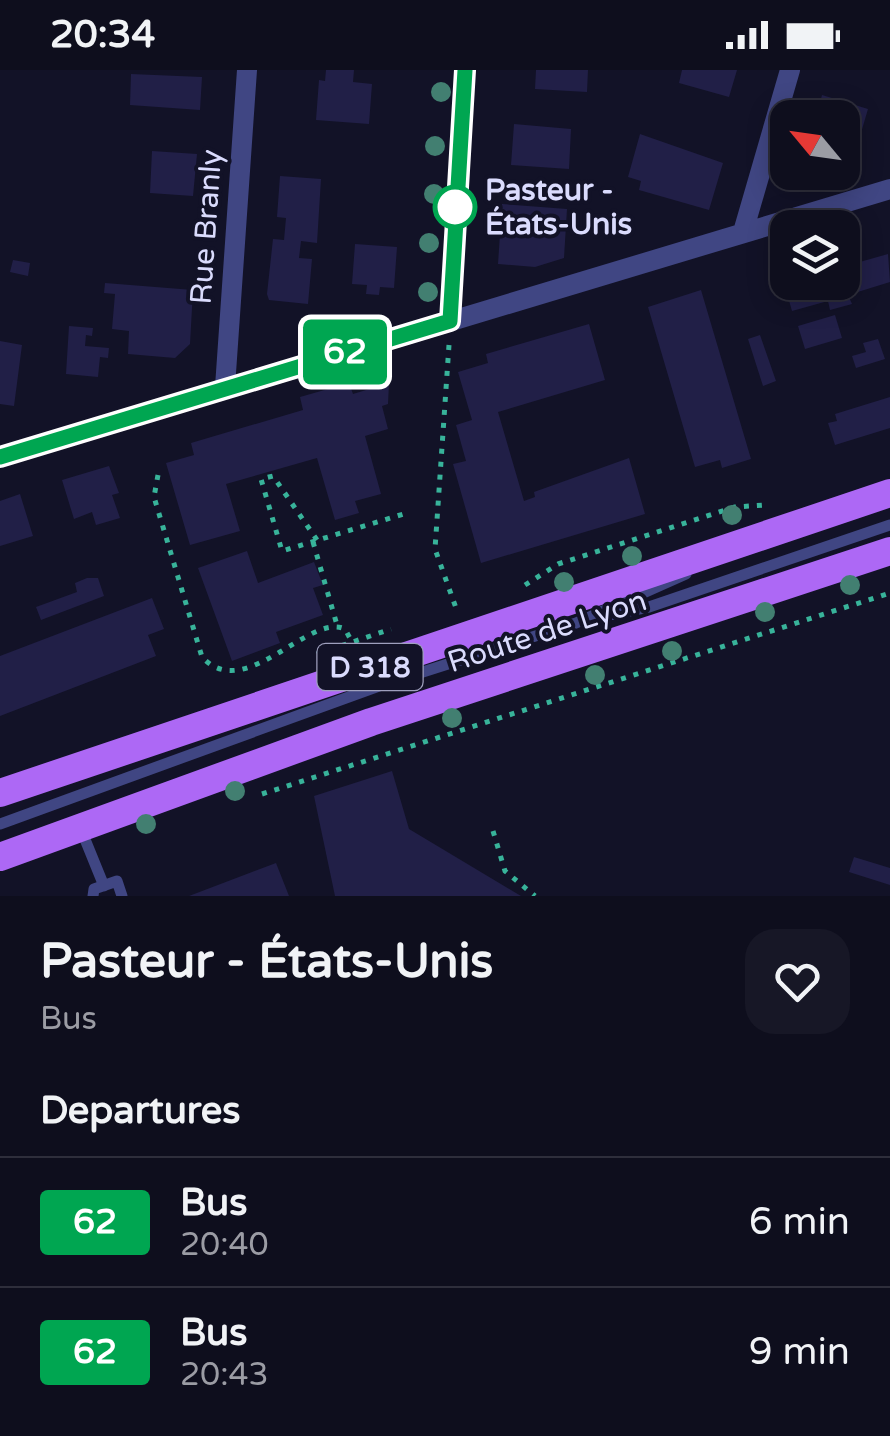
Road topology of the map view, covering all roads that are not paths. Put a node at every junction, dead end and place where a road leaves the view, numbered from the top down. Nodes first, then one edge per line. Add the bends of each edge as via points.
1 (247, 70) edge
2 (464, 70) edge
3 (790, 70) edge
4 (890, 188) edge
5 (743, 232) junction
6 (450, 321) junction
7 (224, 387) junction
8 (0, 457) edge
9 (890, 493) edge
10 (890, 525) edge
11 (741, 540) junction
12 (890, 552) edge
13 (576, 623) junction
14 (0, 794) edge
15 (0, 824) edge
16 (80, 827) junction
17 (0, 857) edge
18 (104, 886) junction
19 (94, 896) edge
20 (122, 896) edge

1 - 7 street, Rue Branly
2 - 6 street
3 - 5 street
4 - 5 street
5 - 6 street
6 - 7 street
7 - 8 street
9 - 11 main road, Route de Lyon / D 318
10 - 13 lane via 649,606
11 - 13 lane via 646,594
11 - 14 main road, Route de Lyon / D 318
12 - 16 main road, Route de Lyon via 371,722
13 - 15 lane via 379,686
16 - 17 main road, Route de Lyon
16 - 18 lane
18 - 19 lane
18 - 20 lane via 117,881

